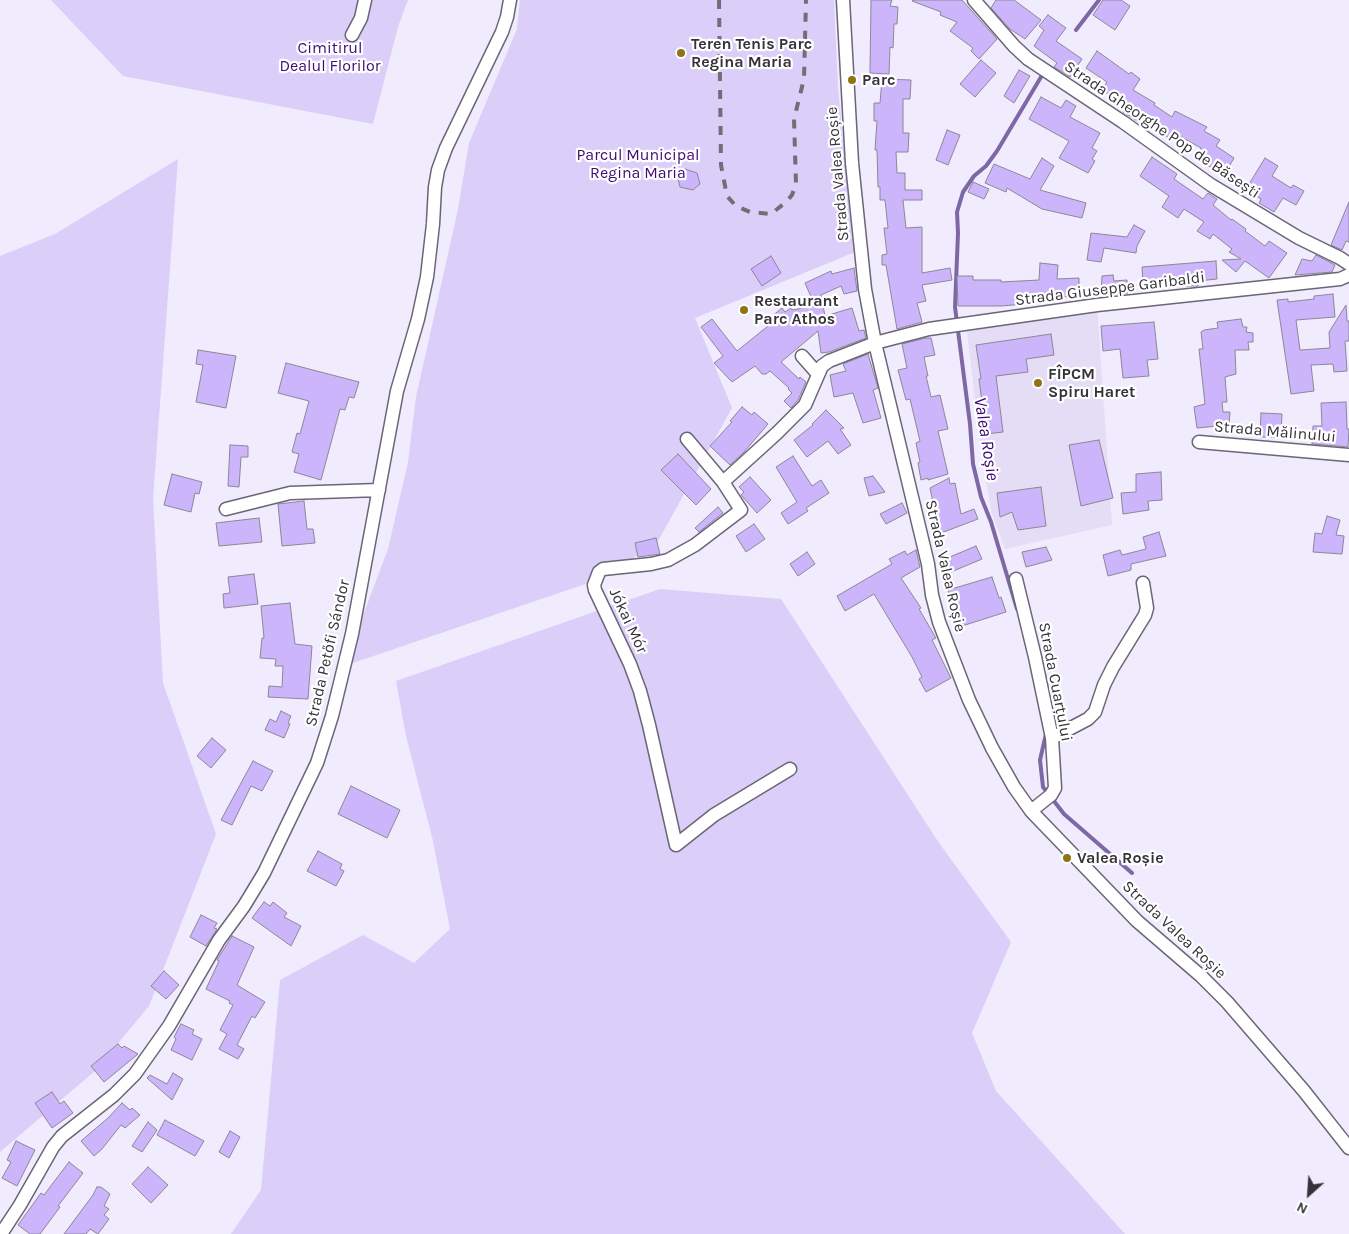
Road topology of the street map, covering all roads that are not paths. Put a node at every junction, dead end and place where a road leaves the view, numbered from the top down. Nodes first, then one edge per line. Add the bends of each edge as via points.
1 (365, 0) edge
2 (510, 0) edge
3 (842, 0) edge
4 (974, 0) edge
5 (352, 35) dead end
6 (1349, 264) edge
7 (1349, 275) edge
8 (875, 343) junction
9 (802, 356) dead end
10 (818, 373) junction
11 (688, 439) dead end
12 (1199, 442) dead end
13 (1349, 455) edge
14 (723, 482) junction
15 (379, 490) junction
16 (226, 509) dead end
17 (1016, 580) dead end
18 (1143, 583) dead end
19 (1052, 738) junction
20 (790, 769) dead end
21 (1031, 811) junction
22 (1349, 1148) edge
23 (1, 1234) edge

1 - 5 street via 361,18
2 - 15 street, Strada Petőfi Sándor via 502,32 438,170 427,278 397,390
3 - 8 street, Strada Valea Roșie via 859,236
4 - 6 street, Strada Gheorghe Pop de Băsești via 1018,50 1046,71 1211,185
7 - 8 street, Strada Giuseppe Garibaldi via 1340,279 1097,305 966,323
8 - 10 street via 828,361
8 - 21 street, Strada Valea Roșie via 946,644 968,700 992,748
9 - 10 street
10 - 14 street via 805,405
11 - 14 street
12 - 13 street, Strada Mălinului
14 - 20 street, Jókai Mór via 741,510 695,545 668,560 599,572 595,590 640,691 676,846 714,815
15 - 16 street via 290,493
15 - 23 street, Strada Petőfi Sándor via 352,634 332,716 317,763 264,873 219,940 169,1026 135,1074 62,1136
17 - 19 street, Strada Cuarțului
18 - 19 street via 1145,614 1104,685 1095,712
19 - 21 street, Strada Cuarțului via 1055,788 1052,795
21 - 22 street, Strada Valea Roșie via 1137,921 1227,1002

